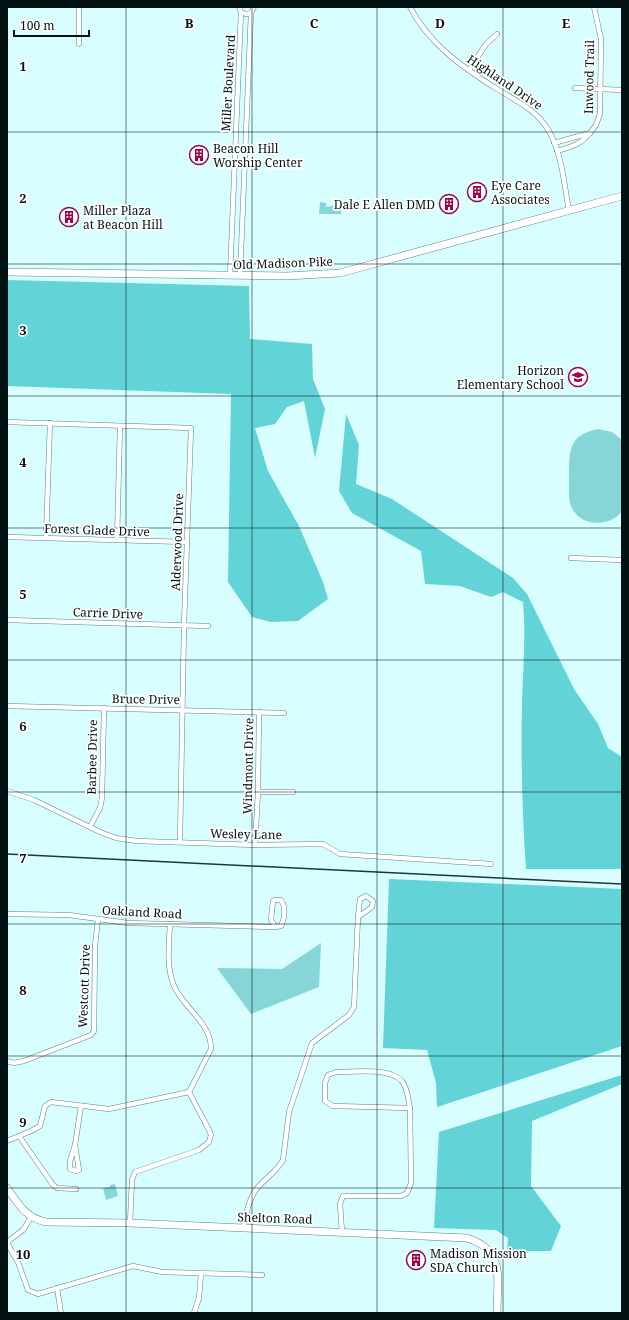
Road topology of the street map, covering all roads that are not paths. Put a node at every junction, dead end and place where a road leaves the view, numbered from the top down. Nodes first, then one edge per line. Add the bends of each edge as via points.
1 (79, 7) edge
2 (254, 7) edge
3 (410, 7) edge
4 (594, 7) edge
5 (240, 9) edge
6 (251, 13) junction
7 (497, 34) dead end
8 (79, 44) dead end
9 (469, 70) junction
10 (575, 88) dead end
11 (600, 90) junction
12 (622, 90) edge
13 (590, 133) junction
14 (554, 143) junction
15 (557, 151) junction
16 (235, 155) junction
17 (245, 155) junction
18 (622, 196) edge
19 (569, 211) junction
20 (233, 216) junction
21 (243, 218) junction
22 (7, 272) edge
23 (230, 276) junction
24 (240, 276) junction
25 (7, 422) edge
26 (50, 423) junction
27 (120, 426) junction
28 (7, 537) edge
29 (46, 538) junction
30 (117, 540) junction
31 (187, 542) junction
32 (571, 558) dead end
33 (622, 560) edge
34 (7, 620) edge
35 (184, 625) junction
36 (208, 626) dead end
37 (7, 706) edge
38 (104, 708) junction
39 (182, 710) junction
40 (259, 712) junction
41 (284, 712) dead end
42 (7, 791) edge
43 (258, 792) junction
44 (293, 792) dead end
45 (90, 827) junction
46 (180, 842) junction
47 (255, 845) junction
48 (491, 864) dead end
49 (7, 914) edge
50 (358, 917) junction
51 (98, 919) junction
52 (170, 924) junction
53 (275, 927) junction
54 (7, 1061) edge
55 (189, 1092) junction
56 (81, 1106) junction
57 (410, 1108) junction
58 (19, 1136) junction
59 (7, 1141) edge
60 (75, 1145) junction
61 (7, 1188) edge
62 (76, 1189) dead end
63 (31, 1217) junction
64 (130, 1224) junction
65 (243, 1228) junction
66 (342, 1232) junction
67 (7, 1243) edge
68 (200, 1274) junction
69 (262, 1275) dead end
70 (57, 1288) junction
71 (61, 1313) edge
72 (194, 1313) edge
73 (498, 1313) edge

1 - 8 street
2 - 6 street
3 - 9 street, Highland Drive via 428,37 447,55
4 - 11 street, Inwood Trail via 601,39
5 - 6 street via 246,14
5 - 16 street, Miller Boulevard
6 - 17 street, Miller Boulevard
7 - 9 street via 486,44
9 - 14 street, Highland Drive via 540,118
10 - 11 street
11 - 12 street
11 - 13 street, Inwood Trail via 599,120
13 - 14 street
13 - 15 street via 583,142
14 - 15 street, Highland Drive
15 - 19 street, Highland Drive
16 - 17 street
16 - 20 street, Miller Boulevard
17 - 21 street, Miller Boulevard
18 - 19 main road, Old Madison Pike
19 - 24 main road, Old Madison Pike via 340,272
20 - 21 street
20 - 23 street, Miller Boulevard
21 - 24 street, Miller Boulevard
22 - 23 main road, Old Madison Pike
23 - 24 main road, Old Madison Pike
25 - 26 street, Alderwood Drive
26 - 27 street, Alderwood Drive
26 - 29 street
27 - 30 street
27 - 31 street, Alderwood Drive via 191,428
28 - 29 street, Forest Glade Drive
29 - 30 street, Forest Glade Drive
30 - 31 street, Forest Glade Drive
31 - 35 street, Alderwood Drive
32 - 33 street
34 - 35 street, Carrie Drive
35 - 36 street, Carrie Drive
35 - 39 street, Alderwood Drive
37 - 38 street, Bruce Drive
38 - 39 street, Bruce Drive
38 - 45 street, Barbee Drive via 102,798
39 - 40 street, Bruce Drive
39 - 46 street, Alderwood Drive
40 - 41 street, Bruce Drive
40 - 43 street, Windmont Drive
42 - 45 street, Wesley Lane via 34,800
43 - 44 street
43 - 47 street, Windmont Drive
45 - 46 street, Wesley Lane via 116,838
46 - 47 street, Wesley Lane
47 - 48 street, Wesley Lane via 323,844 340,854
49 - 51 street, Oakland Road via 68,915
50 - 50 street via 360,899 366,896 373,901 372,907
50 - 65 street via 354,1007 349,1015 312,1043 289,1112 283,1160 252,1196
51 - 52 street, Oakland Road
51 - 54 street, Westcott Drive via 92,1035 24,1061
52 - 53 street, Oakland Road
52 - 55 street via 170,970 174,986 204,1024 211,1041 211,1049
53 - 53 street via 271,919 273,901 278,899 284,904 284,921 281,926
55 - 56 street via 116,1109 101,1110
55 - 64 street via 209,1130 209,1142 199,1150 135,1172 132,1180
56 - 58 street via 51,1102 45,1106 40,1126
56 - 60 street
57 - 57 street via 333,1106 326,1101 328,1076 336,1072 386,1072 397,1076 407,1090
57 - 66 street via 411,1183 407,1193 401,1196 343,1196 340,1204
58 - 59 street
58 - 62 street via 53,1185 58,1188
60 - 60 street via 70,1169 76,1171 80,1170 80,1165
61 - 63 main road
63 - 64 main road, Shelton Road via 46,1222
63 - 67 street via 23,1230
64 - 65 main road, Shelton Road
65 - 66 main road, Shelton Road
66 - 73 main road, Shelton Road via 467,1238 479,1242 489,1249 497,1268
67 - 70 street via 18,1262 28,1290 38,1294
68 - 69 street
68 - 70 street via 162,1272 133,1266
68 - 72 street via 199,1298
70 - 71 street

